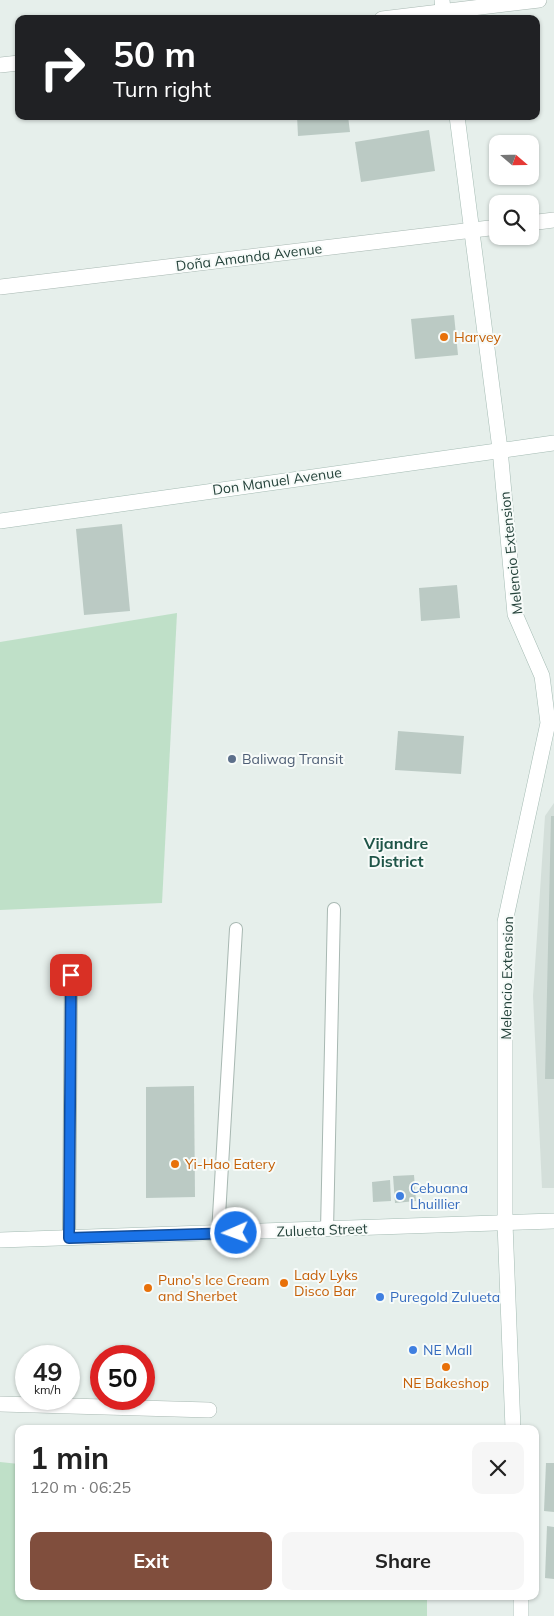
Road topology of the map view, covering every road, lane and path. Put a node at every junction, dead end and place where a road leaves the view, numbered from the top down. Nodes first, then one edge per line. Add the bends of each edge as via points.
1 (539, 0) edge
2 (443, 10) edge
3 (409, 15) edge
4 (15, 63) edge
5 (0, 65) edge
6 (458, 120) edge
7 (554, 220) edge
8 (539, 222) edge
9 (489, 228) edge
10 (472, 230) junction
11 (0, 287) edge
12 (554, 443) edge
13 (500, 449) junction
14 (0, 521) edge
15 (551, 723) edge
16 (334, 910) dead end
17 (236, 929) dead end
18 (71, 975) dead end
19 (554, 1221) edge
20 (505, 1223) junction
21 (327, 1230) junction
22 (218, 1233) junction
23 (69, 1238) junction
24 (0, 1240) edge
25 (0, 1404) edge
26 (209, 1410) dead end
27 (513, 1425) edge
28 (521, 1600) edge
29 (522, 1616) edge

1 - 2 street
2 - 3 street
4 - 5 street
6 - 10 street, Melencio Extension
7 - 8 street
9 - 10 street, Doña Amanda Avenue
10 - 11 street, Doña Amanda Avenue
10 - 13 street, Melencio Extension
12 - 13 street, Don Manuel Avenue
13 - 14 street, Don Manuel Avenue
13 - 15 street, Melencio Extension via 515,614 542,676
15 - 20 street, Melencio Extension via 506,922
16 - 21 lane
17 - 22 lane
18 - 23 lane
19 - 20 street, Zulueta Street
20 - 21 street, Zulueta Street
20 - 27 street, Melencio Extension
21 - 22 street, Zulueta Street
22 - 23 street, Zulueta Street
23 - 24 street, Zulueta Street
25 - 26 street
28 - 29 street

